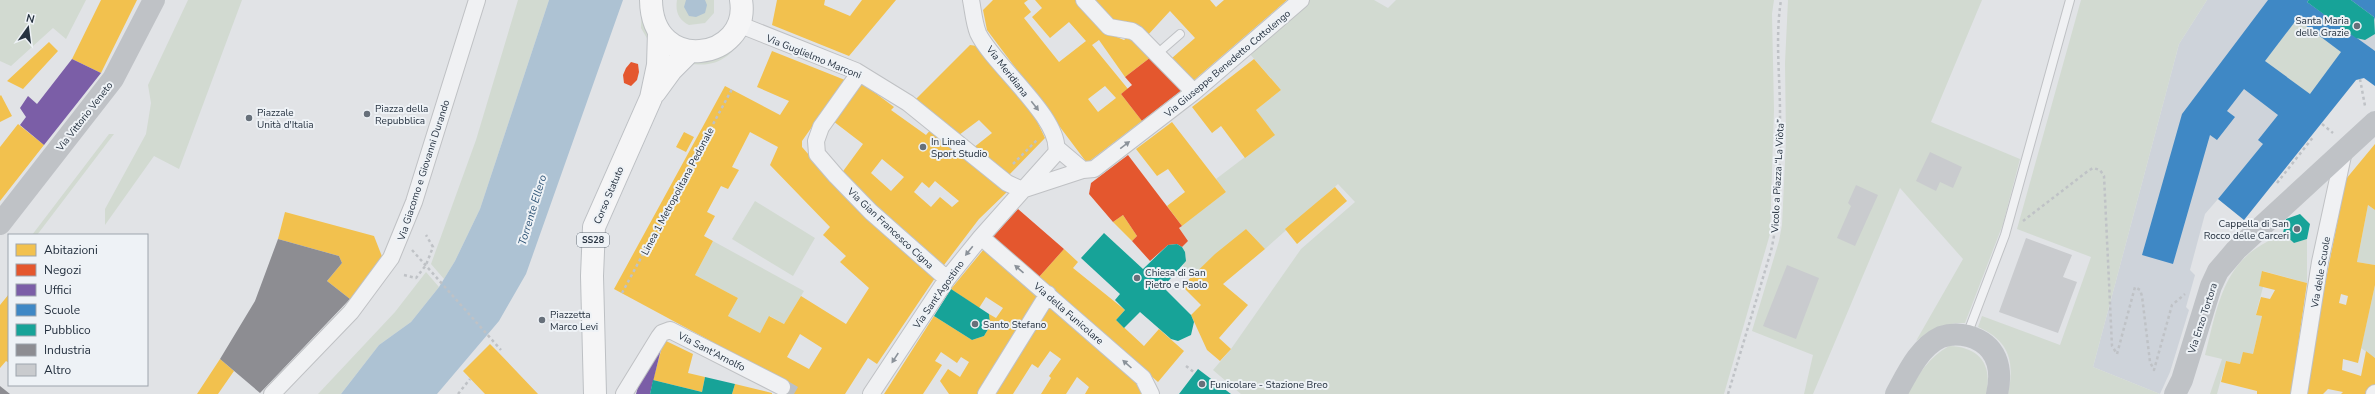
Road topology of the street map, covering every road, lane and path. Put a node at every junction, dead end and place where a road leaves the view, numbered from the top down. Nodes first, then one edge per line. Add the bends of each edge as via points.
1 (154, 0) edge
2 (477, 0) edge
3 (651, 0) edge
4 (741, 0) edge
5 (1084, 0) edge
6 (1301, 0) edge
7 (1781, 0) edge
8 (2070, 0) edge
9 (972, 1) edge
10 (738, 24) junction
11 (659, 32) junction
12 (1180, 34) dead end
13 (690, 51) junction
14 (1157, 54) junction
15 (858, 75) dead end
16 (732, 89) dead end
17 (1194, 92) junction
18 (650, 98) junction
19 (2375, 122) edge
20 (1038, 138) dead end
21 (1056, 142) junction
22 (2344, 151) junction
23 (1088, 170) junction
24 (1003, 178) junction
25 (1018, 195) junction
26 (0, 224) edge
27 (426, 235) dead end
28 (2005, 235) junction
29 (981, 237) junction
30 (417, 254) dead end
31 (426, 265) junction
32 (404, 275) dead end
33 (946, 279) junction
34 (622, 293) dead end
35 (1048, 294) junction
36 (2185, 294) dead end
37 (1967, 336) junction
38 (501, 350) dead end
39 (1186, 366) dead end
40 (1195, 373) dead end
41 (470, 379) dead end
42 (782, 387) tunnel mouth
43 (272, 394) edge
44 (458, 394) edge
45 (595, 394) edge
46 (624, 394) edge
47 (872, 394) edge
48 (986, 394) edge
49 (1151, 394) edge
50 (1728, 394) edge
51 (1896, 394) edge
52 (1997, 394) edge
53 (2175, 394) edge
54 (2299, 394) edge

1 - 26 street, Via Vittorio Veneto via 114,79
2 - 43 street, Via Giacomo e Giovanni Durando via 414,202 394,252 381,274 351,312
3 - 11 main road via 651,14
4 - 10 main road via 741,17
5 - 14 street via 1106,24 1114,29 1134,32
6 - 17 street, Via Giuseppe Benedetto Cottolengo
7 - 50 path, Vicolo a Piazza “La Viòta” via 1775,230
8 - 28 lane
9 -> 21 street, Via Meridiana via 980,36 1041,113
10 - 13 main road via 728,39 717,47 704,51
10 - 24 street, Via Guglielmo Marconi via 856,71 910,103
11 - 13 main road via 676,47
11 - 18 main road, Corso Statuto / SS28 via 658,64
12 - 14 lane
13 - 18 main road, Corso Statuto / SS28 via 671,70
14 - 17 street
15 - 33 street, Via Gian Francesco Cigna via 817,134 815,148 821,159 871,212
16 - 34 path, Linea 1 Metropolitana Pedonale
23 -> 17 street, Via Giuseppe Benedetto Cottolengo
18 - 45 main road, Corso Statuto / SS28 via 594,227 592,276
19 - 22 street, Via Enzo Tortora
20 - 24 path
21 - 23 street, Via Meridiana
21 - 25 street, Via Sant'Agostino via 1051,161
22 - 53 street, Via Enzo Tortora via 2255,231 2218,272
22 - 54 street, Via delle Scuole via 2320,262
23 - 25 street, Via Giuseppe Benedetto Cottolengo
24 - 25 street, Via Guglielmo Marconi
25 - 29 street, Via Sant'Agostino
27 - 31 path via 433,247
28 - 36 path via 2093,168 2100,170 2104,176 2114,351 2117,354 2135,287 2140,290 2142,296 2150,362 2154,370 2172,305
28 - 37 lane
29 -> 33 street, Via Sant'Agostino
35 -> 29 street, Via della Funicolare
30 - 31 path
31 - 32 path via 416,278
31 - 38 path
33 -> 47 street, Via Sant'Agostino
35 - 48 street
49 -> 35 street, Via della Funicolare via 1143,378
37 - 51 street via 1951,335 1932,344 1915,362
37 - 52 street via 1982,342 1994,352 2000,372
39 - 40 path
41 - 44 path
42 - 46 street, Via Sant'Arnolfo via 670,330 658,337

